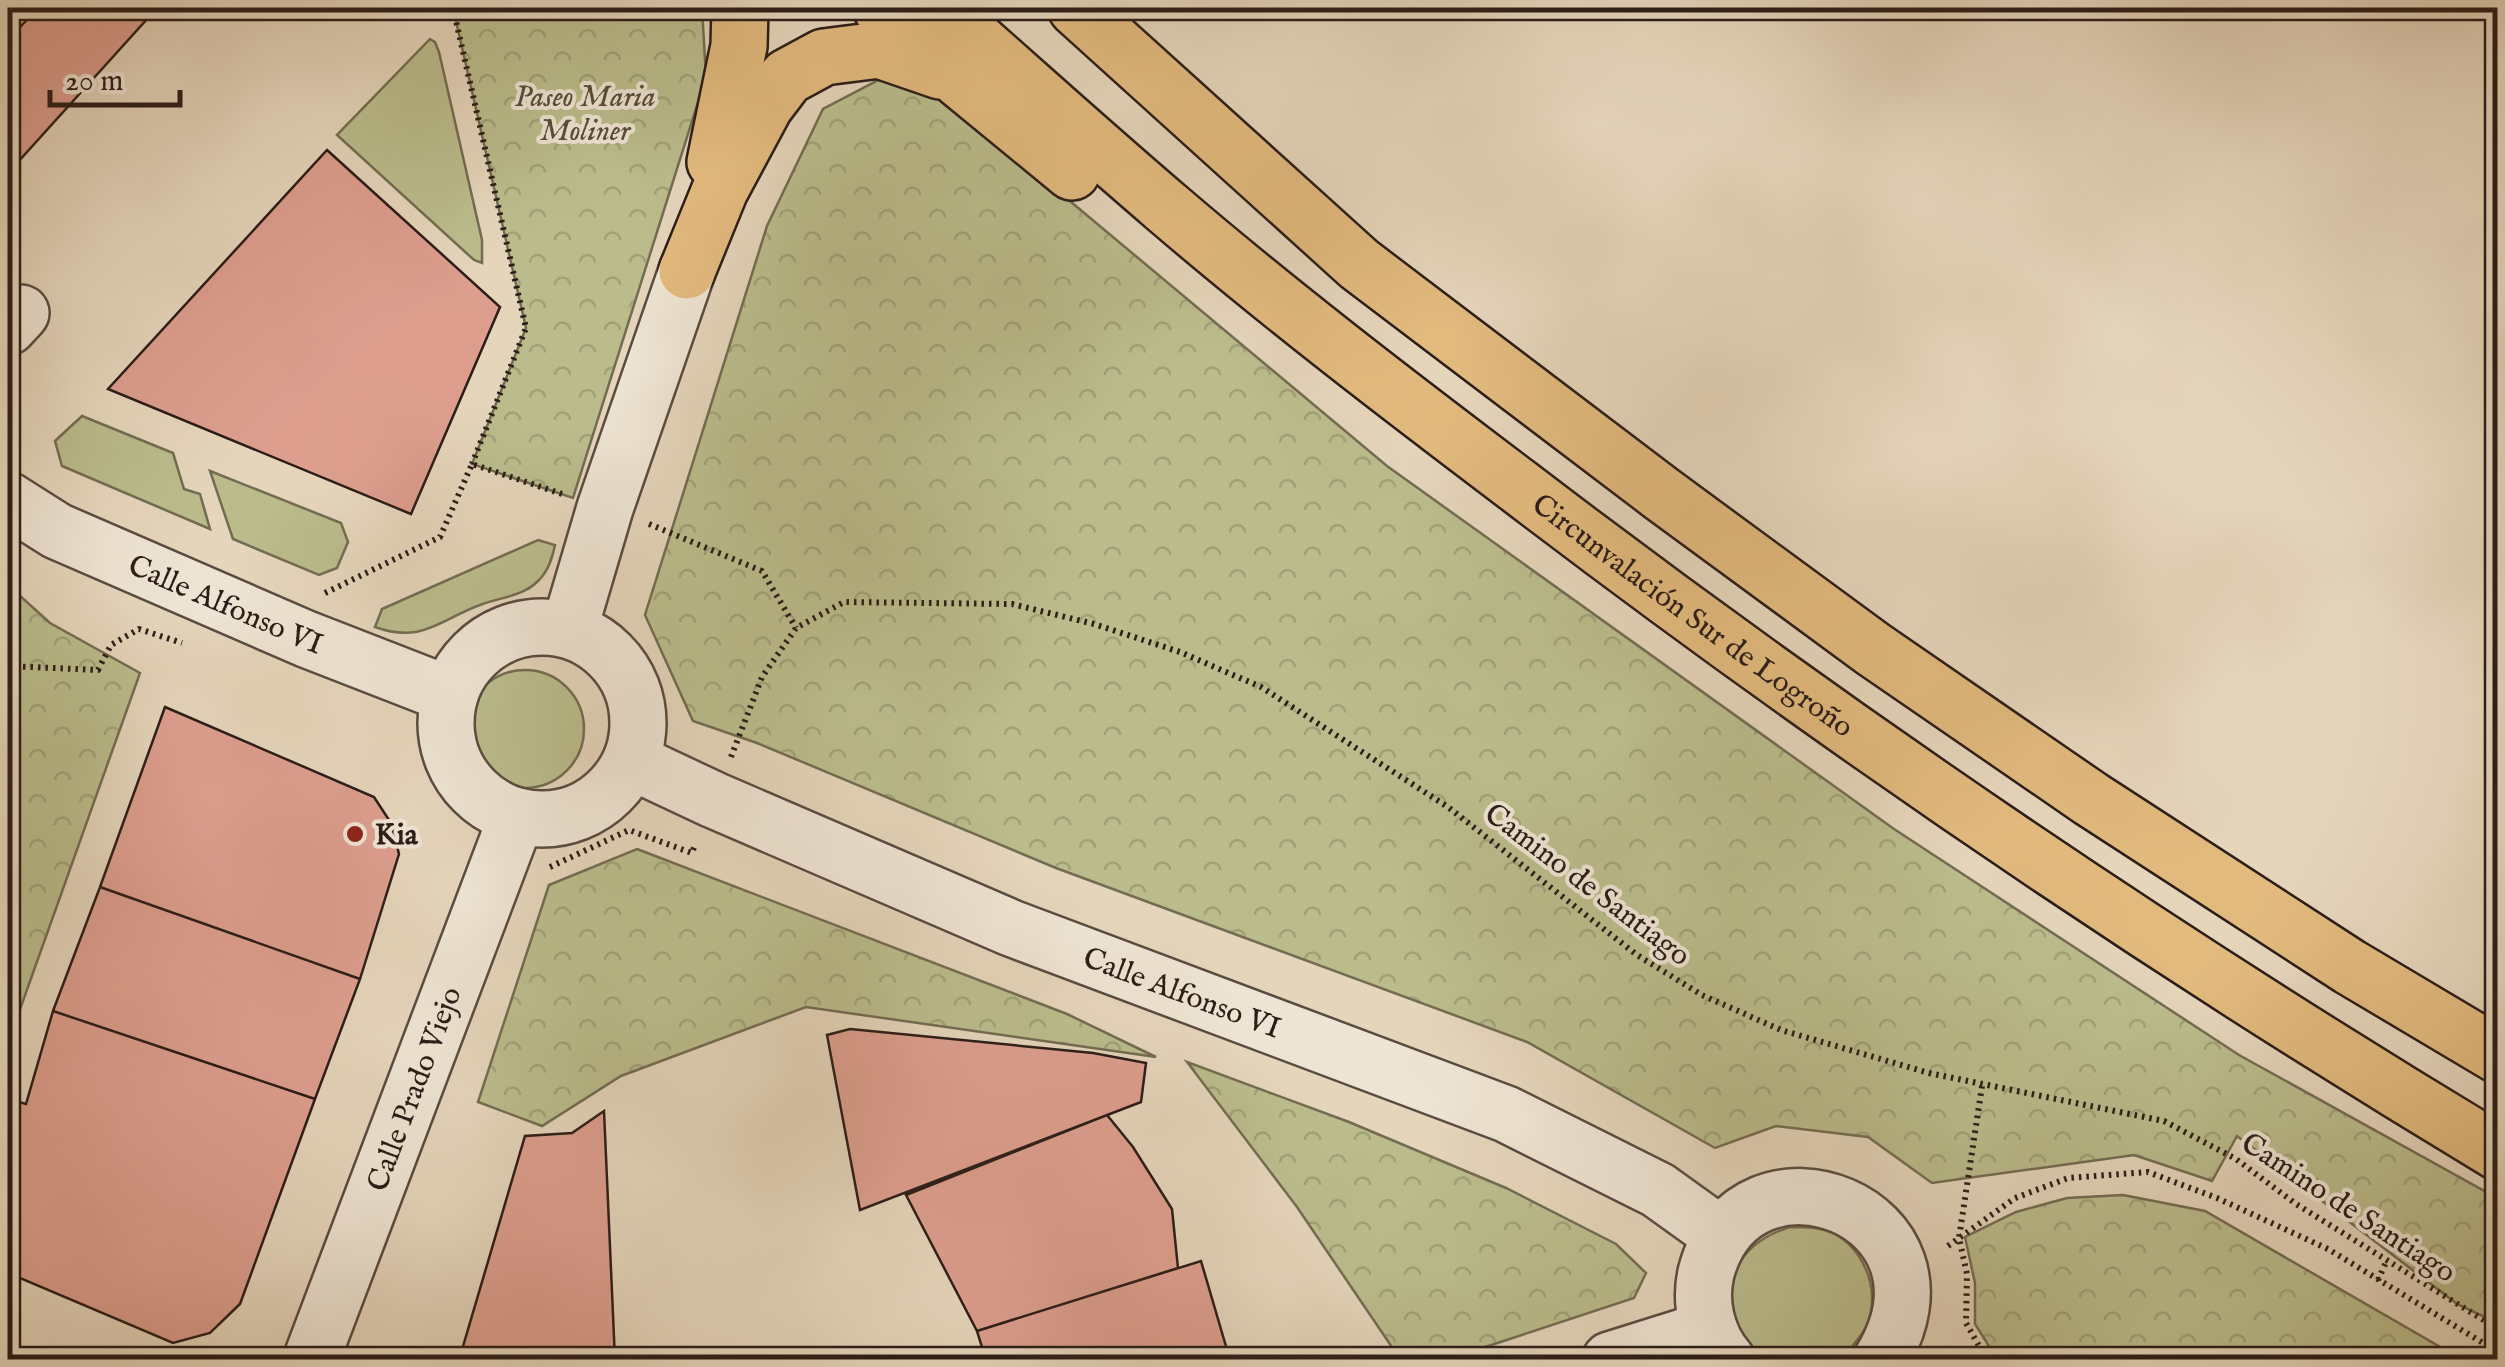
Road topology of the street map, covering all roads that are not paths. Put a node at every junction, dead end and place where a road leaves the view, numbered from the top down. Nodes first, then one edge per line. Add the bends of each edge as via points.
1 (740, 8) edge
2 (882, 8) edge
3 (940, 8) edge
4 (1076, 8) edge
5 (960, 80) junction
6 (687, 272) junction
7 (1417, 409) junction
8 (8, 500) edge
9 (568, 630) junction
10 (450, 694) junction
11 (631, 760) junction
12 (517, 816) junction
13 (2498, 1055) edge
14 (2498, 1152) edge
15 (1722, 1236) junction
16 (1718, 1344) edge
17 (1882, 1359) edge
18 (312, 1360) edge
19 (1610, 1360) edge

1 - 6 highway via 740,46
2 - 5 highway
3 - 7 highway, Circunvalación Sur de Logroño via 1168,209
4 - 13 highway via 1358,264 1692,516 2091,800
5 - 6 highway via 879,50 824,57 787,77 720,190
5 - 7 highway via 1258,318
6 - 9 street
7 - 14 highway, Circunvalación Sur de Logroño via 1675,606 2021,848 2319,1044
8 - 10 street, Calle Alfonso VI via 58,531
9 - 10 street via 539,626 483,646
9 - 11 street via 598,644 621,667 635,696 639,729
10 - 12 street via 446,725 466,782
11 - 12 street via 617,784 572,815
11 - 15 street, Calle Alfonso VI via 1010,928 1506,1114 1658,1190
12 - 18 street, Calle Prado Viejo
15 - 16 street via 1704,1281 1704,1305
15 - 17 street via 1774,1200 1836,1201 1864,1217 1900,1268 1904,1300 1898,1331
16 - 19 street

